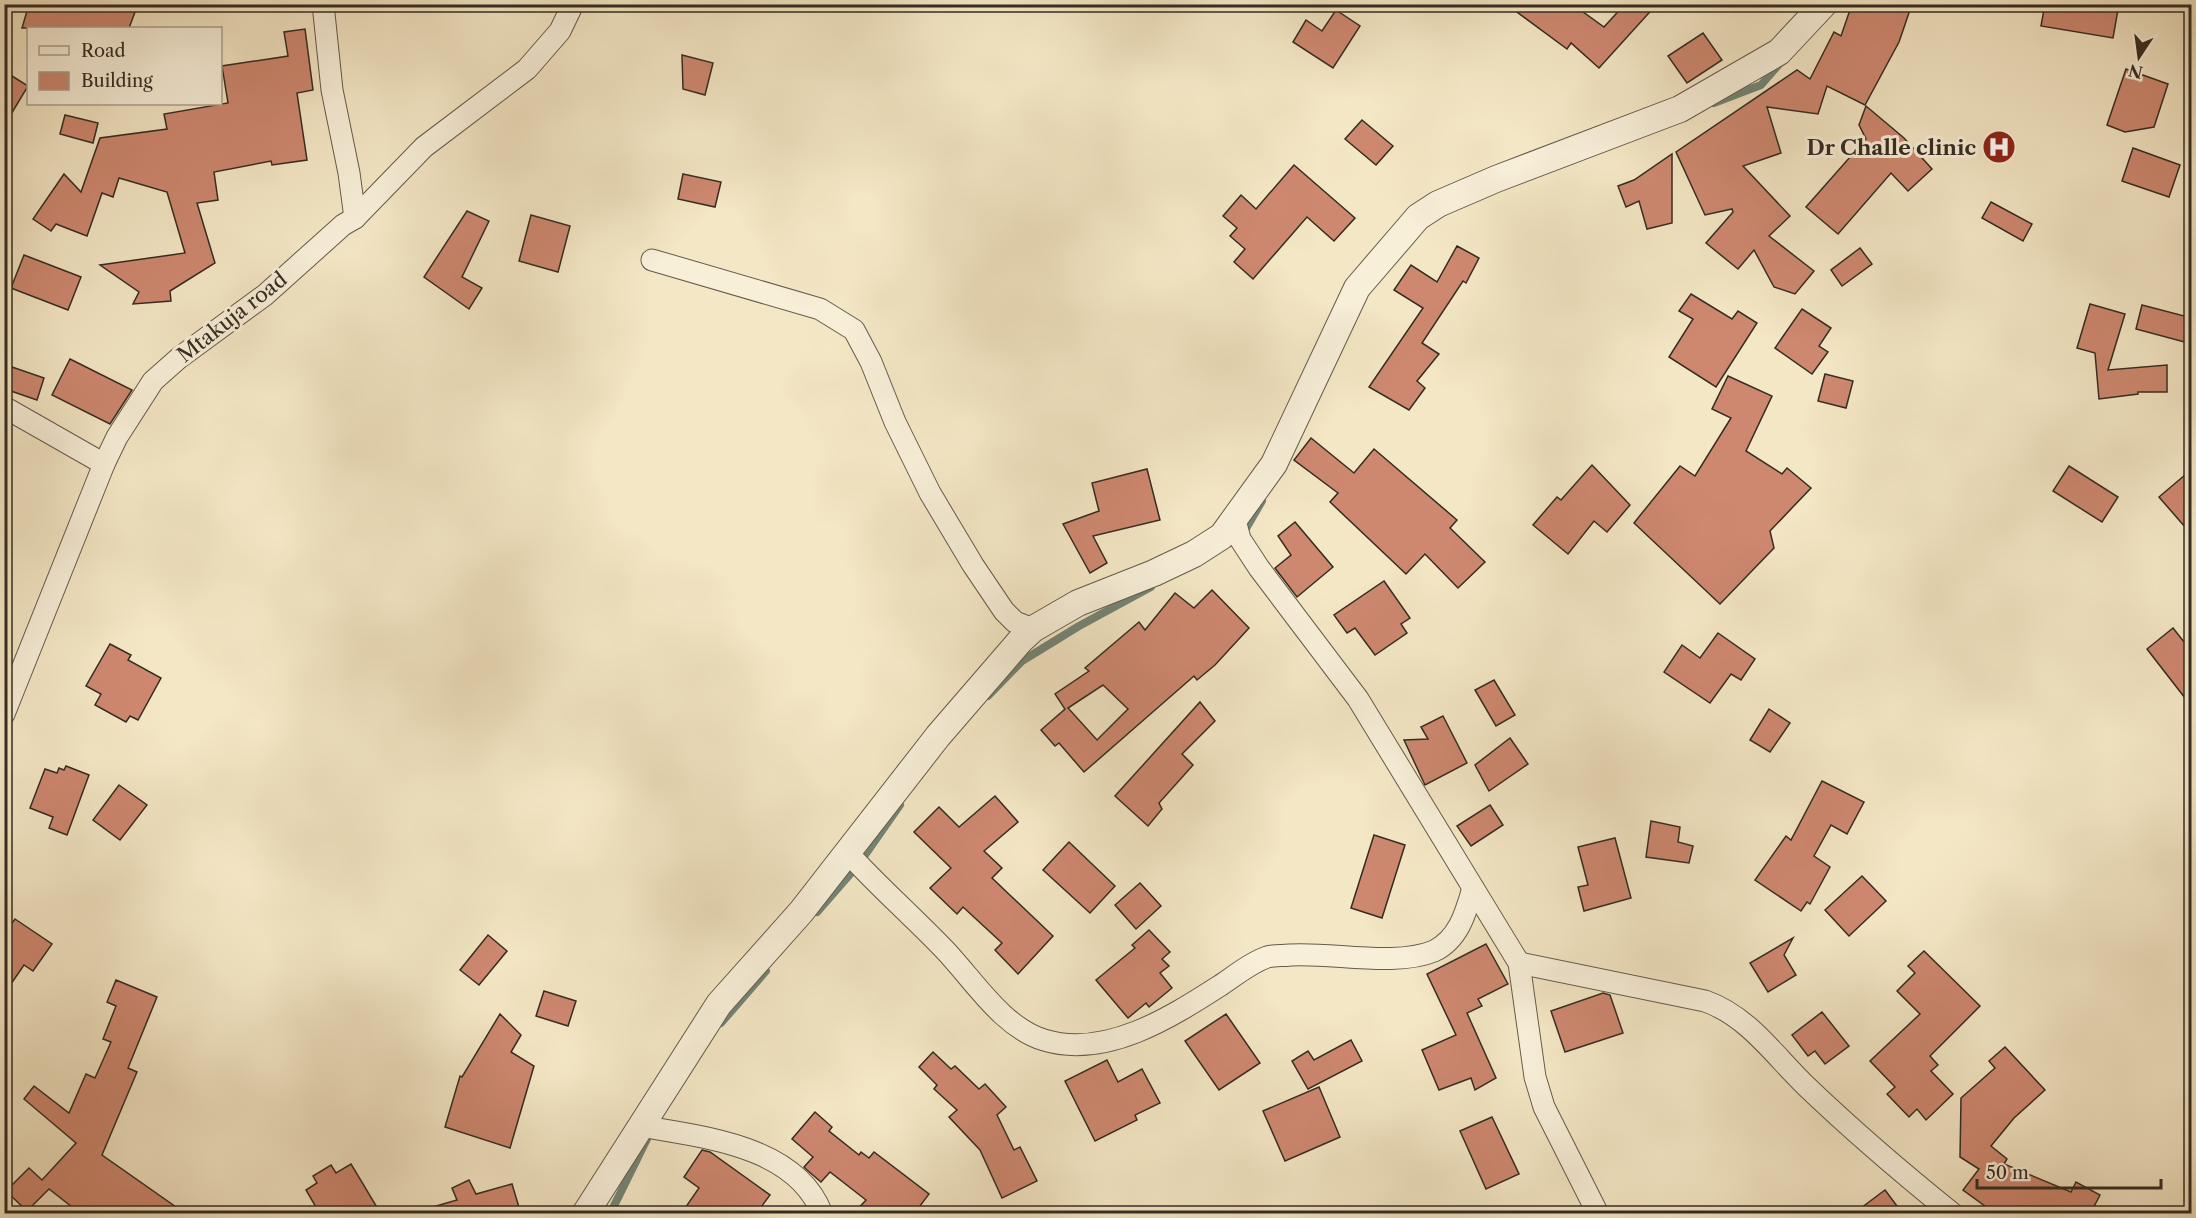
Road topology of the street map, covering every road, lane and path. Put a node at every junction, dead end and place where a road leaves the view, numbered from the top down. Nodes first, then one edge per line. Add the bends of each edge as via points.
1 (323, 4) edge
2 (573, 4) edge
3 (1824, 4) edge
4 (355, 218) junction
5 (652, 260) dead end
6 (4, 407) edge
7 (104, 464) junction
8 (1235, 520) junction
9 (1033, 629) junction
10 (4, 714) edge
11 (848, 854) junction
12 (1473, 888) junction
13 (1519, 963) junction
14 (644, 1122) junction
15 (585, 1214) edge
16 (822, 1214) edge
17 (1598, 1214) edge
18 (1953, 1214) edge

1 - 4 street via 332,90
2 - 4 street, Mtakuja road via 560,31 527,69 424,147
3 - 8 street via 1779,52 1680,109 1496,179 1418,217 1357,288 1274,464
4 - 7 street, Mtakuja road via 265,295 178,358 153,381
5 - 9 street via 820,309 854,330 930,493 973,565 1004,611 1015,622
6 - 7 street
7 - 10 street, Mtakuja road
8 - 9 street via 1222,536 1194,554 1078,603
8 - 12 street via 1240,539 1358,699
9 - 11 street via 938,736
11 - 12 street via 1008,1018 1044,1040 1066,1043 1110,1039 1165,1020 1269,956 1415,957 1435,950 1449,941 1461,924
11 - 14 street via 719,1004
12 - 13 street
13 - 17 street via 1535,1077 1544,1107
13 - 18 street via 1723,1007 1739,1017 1808,1087
14 - 15 street
14 - 16 street via 652,1128 731,1144 774,1161 815,1195

